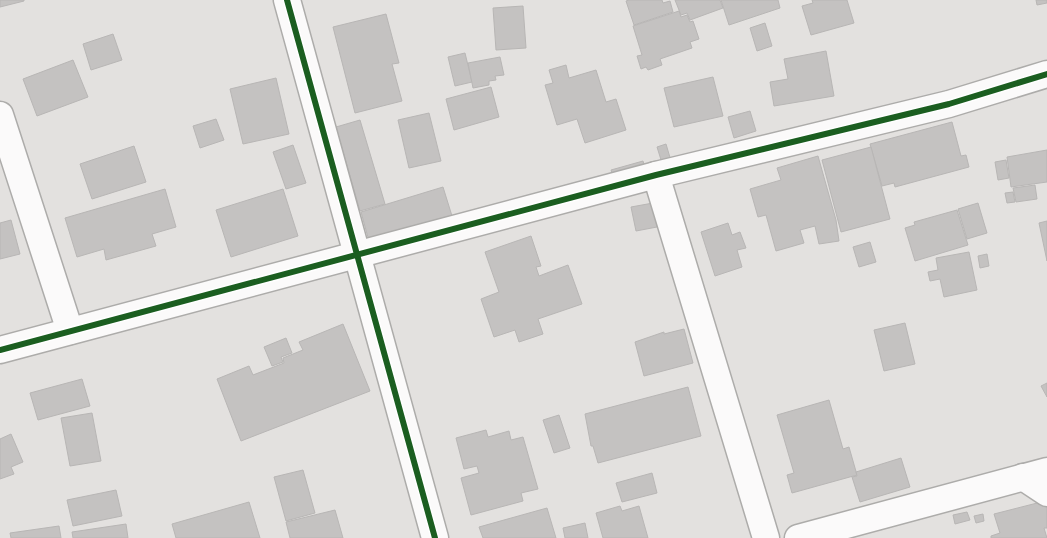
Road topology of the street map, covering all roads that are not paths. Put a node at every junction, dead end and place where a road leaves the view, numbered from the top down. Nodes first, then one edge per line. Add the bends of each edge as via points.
1 (287, 0) edge
2 (1047, 74) edge
3 (0, 115) edge
4 (656, 175) junction
5 (356, 254) junction
6 (70, 332) junction
7 (0, 350) edge
8 (1035, 474) edge
9 (1047, 493) edge
10 (435, 538) edge
11 (766, 538) edge
12 (798, 538) edge

1 - 5 street
2 - 4 street via 949,104
3 - 6 street
4 - 5 street
4 - 11 street
5 - 6 street
5 - 10 street
6 - 7 street
8 - 9 street
8 - 12 street

